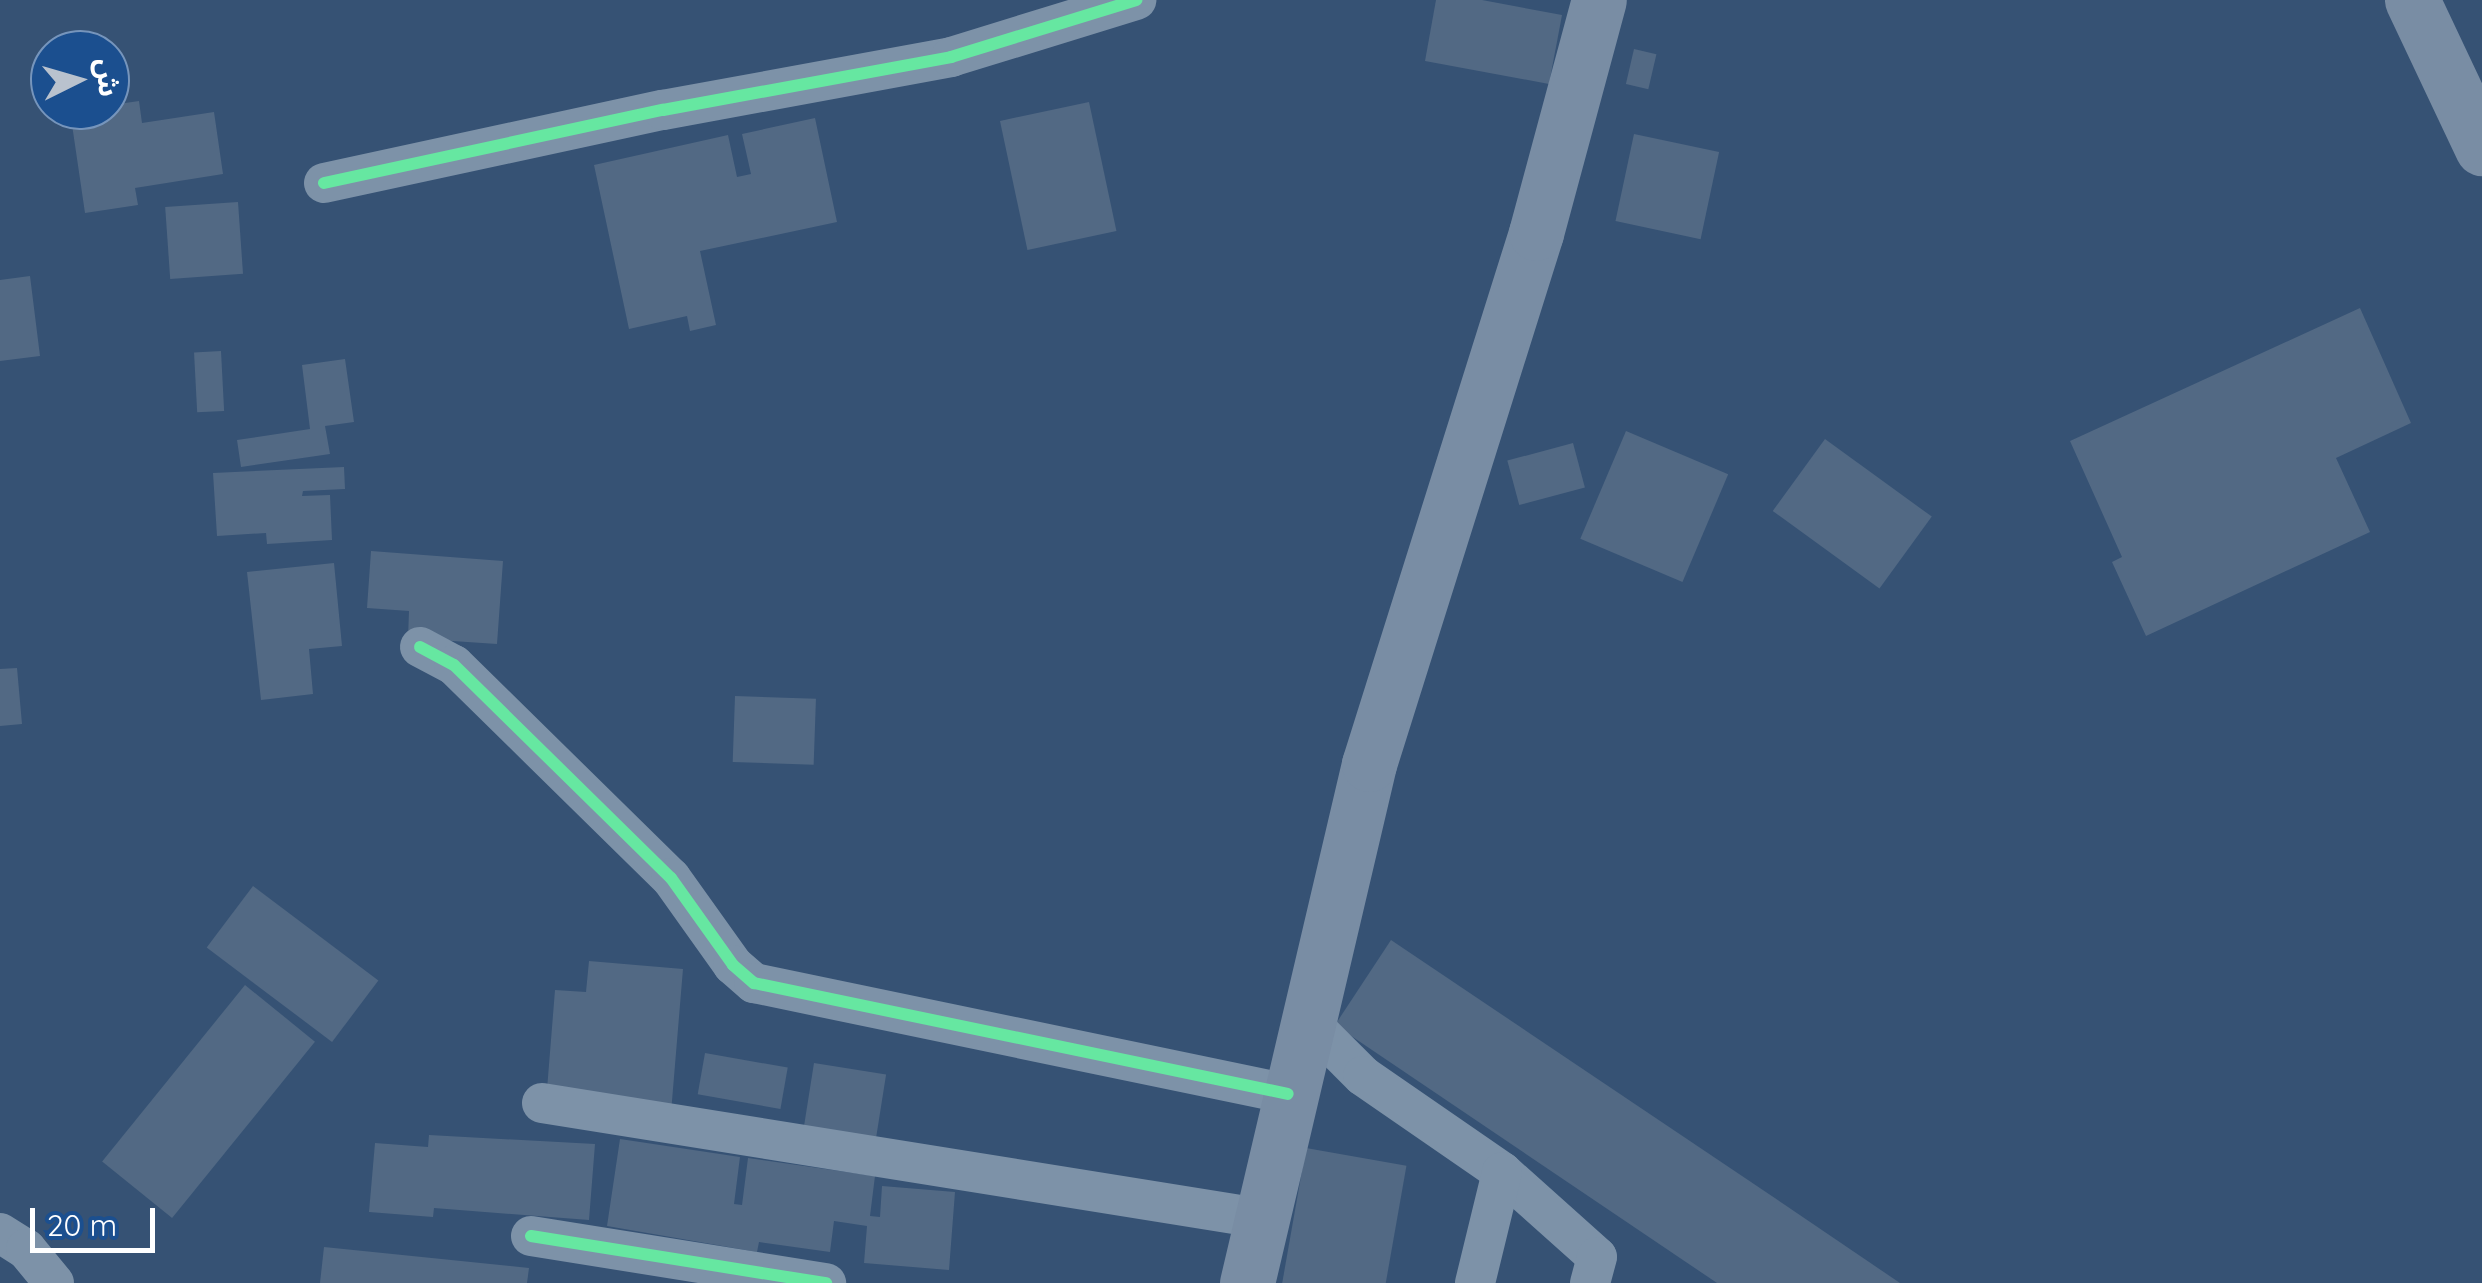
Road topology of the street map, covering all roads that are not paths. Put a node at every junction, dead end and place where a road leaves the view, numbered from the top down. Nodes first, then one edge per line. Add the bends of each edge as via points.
1 (1136, 0) edge
2 (1599, 0) edge
3 (2412, 0) edge
4 (2482, 148) edge
5 (324, 183) dead end
6 (420, 647) dead end
7 (1309, 1022) junction
8 (1288, 1094) junction
9 (542, 1103) dead end
10 (1502, 1172) junction
11 (1259, 1218) junction
12 (0, 1233) edge
13 (531, 1236) dead end
14 (54, 1283) edge
15 (826, 1283) edge
16 (1248, 1283) edge
17 (1475, 1283) edge
18 (1590, 1283) edge

1 - 5 street via 952,57
2 - 7 main road via 1536,233 1369,764
3 - 4 main road
6 - 8 street via 454,665 671,878 733,965 754,983
7 - 8 main road
7 - 10 street via 1363,1076
8 - 11 main road
9 - 11 street
10 - 17 street
10 - 18 street via 1597,1257
11 - 16 main road
12 - 14 street via 26,1249
13 - 15 street

